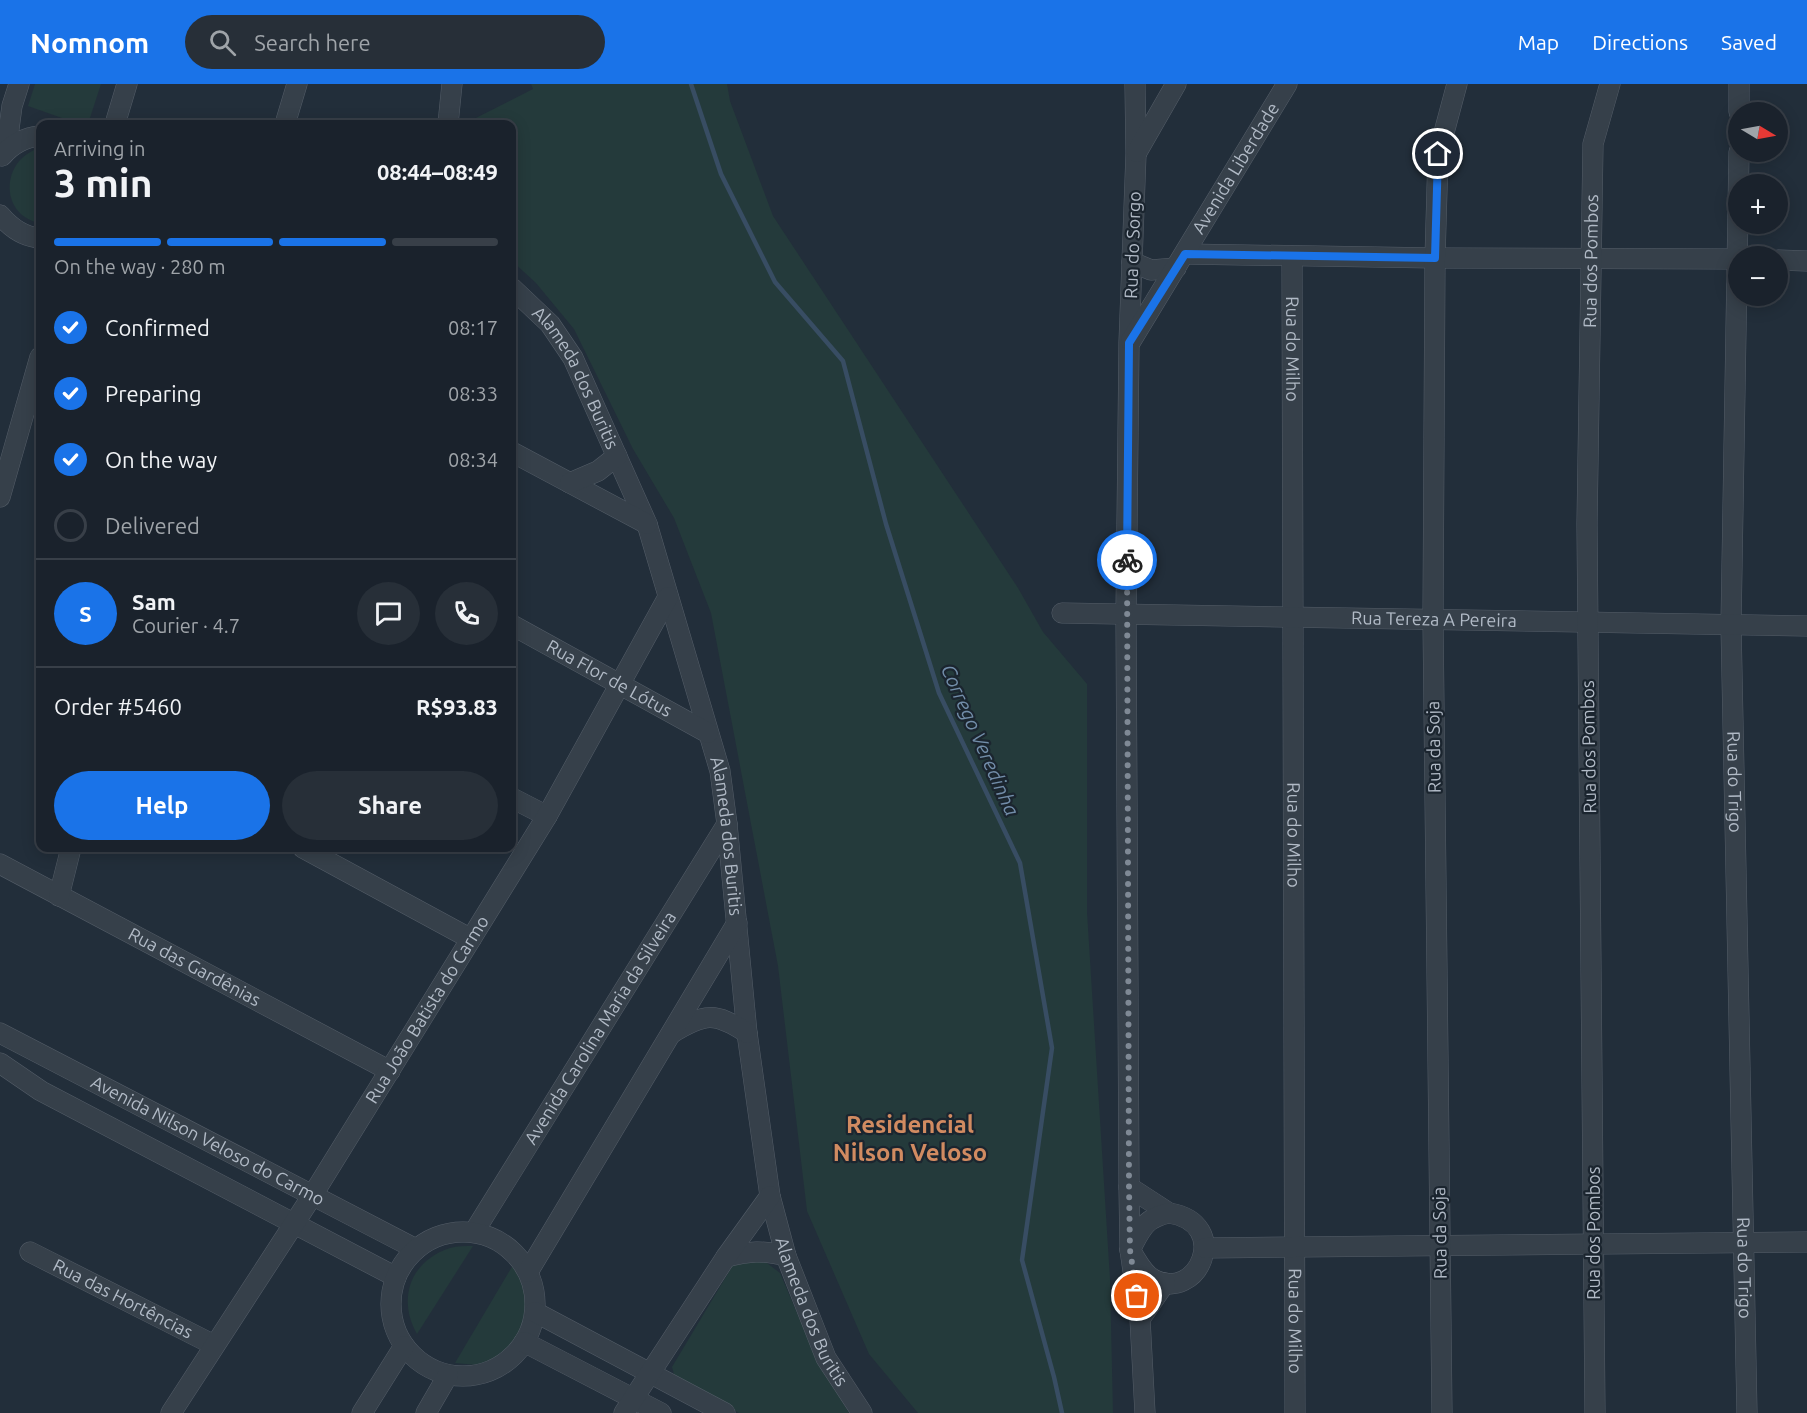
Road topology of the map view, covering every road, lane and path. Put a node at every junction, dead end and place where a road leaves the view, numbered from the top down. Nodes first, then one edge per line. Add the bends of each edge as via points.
1 (19, 84) edge
2 (127, 84) edge
3 (297, 84) edge
4 (452, 84) edge
5 (1135, 84) edge
6 (1176, 84) edge
7 (1287, 84) edge
8 (1457, 84) edge
9 (1610, 84) edge
10 (1739, 84) edge
11 (1739, 102) edge
12 (6, 106) edge
13 (116, 120) edge
14 (286, 120) edge
15 (448, 120) edge
16 (36, 137) edge
17 (1136, 154) junction
18 (3, 155) edge
19 (1739, 162) edge
20 (0, 215) edge
21 (36, 237) edge
22 (1738, 246) edge
23 (1292, 256) junction
24 (1590, 257) junction
25 (1435, 258) junction
26 (1728, 259) edge
27 (1788, 260) edge
28 (1180, 261) junction
29 (1807, 261) edge
30 (1132, 262) junction
31 (516, 292) edge
32 (1737, 306) edge
33 (1129, 343) junction
34 (36, 371) edge
35 (516, 454) edge
36 (617, 456) junction
37 (570, 483) junction
38 (0, 497) edge
39 (647, 524) junction
40 (668, 597) junction
41 (1062, 613) dead end
42 (1126, 615) junction
43 (1294, 617) junction
44 (1433, 620) junction
45 (1587, 623) junction
46 (1731, 626) junction
47 (1807, 626) edge
48 (516, 627) edge
49 (620, 683) junction
50 (708, 733) junction
51 (516, 800) edge
52 (547, 816) junction
53 (727, 824) junction
54 (70, 852) edge
55 (310, 852) edge
56 (0, 864) edge
57 (59, 896) junction
58 (737, 923) junction
59 (471, 939) junction
60 (0, 1033) edge
61 (747, 1033) junction
62 (670, 1034) junction
63 (0, 1063) edge
64 (390, 1071) junction
65 (1129, 1187) junction
66 (312, 1196) junction
67 (770, 1196) junction
68 (1169, 1213) junction
69 (294, 1224) junction
70 (474, 1232) junction
71 (1807, 1242) edge
72 (1744, 1243) junction
73 (1594, 1244) junction
74 (1440, 1245) junction
75 (1294, 1246) junction
76 (1205, 1248) junction
77 (416, 1249) junction
78 (1130, 1250) junction
79 (30, 1252) dead end
80 (786, 1256) junction
81 (726, 1257) junction
82 (528, 1272) junction
83 (396, 1277) junction
84 (1165, 1283) junction
85 (535, 1312) junction
86 (1140, 1319) junction
87 (524, 1342) junction
88 (214, 1345) junction
89 (404, 1346) junction
90 (650, 1371) junction
91 (448, 1375) junction
92 (628, 1406) edge
93 (171, 1413) edge
94 (362, 1413) edge
95 (426, 1413) edge
96 (661, 1413) edge
97 (725, 1413) edge
98 (862, 1413) edge
99 (1145, 1413) edge
100 (1295, 1413) edge
101 (1442, 1413) edge
102 (1595, 1413) edge
103 (1747, 1413) edge

1 - 12 street
2 - 13 street
3 - 14 street
4 - 15 street
5 - 17 street, Rua do Sorgo
6 - 17 street
7 - 28 street, Avenida Liberdade
8 - 25 street, Rua da Soja via 1438,154
9 - 24 street, Rua dos Pombos via 1593,144
10 - 11 street
12 - 18 street
16 - 18 street via 19,142
17 - 30 street, Rua do Sorgo
19 - 22 street, Rua do Trigo
20 - 21 street via 21,234
23 - 25 street
23 - 28 street
23 - 43 street, Rua do Milho
24 - 25 street
24 - 26 street
24 - 45 street, Rua dos Pombos
25 - 44 street, Rua da Soja
27 - 29 street
28 - 30 street via 1151,270
28 - 33 street, Avenida Liberdade
30 - 33 street, Rua do Sorgo
31 - 36 street, Alameda dos Buritis via 550,324 573,358
32 - 46 street, Rua do Trigo
33 - 42 street, Rua do Sorgo
34 - 38 street
35 - 37 street
36 - 37 street via 598,471
36 - 39 street, Alameda dos Buritis
37 - 39 street
39 - 40 street, Alameda dos Buritis
40 - 49 street, Rua João Batista do Carmo
40 - 50 street, Alameda dos Buritis
41 - 42 street, Rua Tereza A Pereira
42 - 43 street, Rua Tereza A Pereira
42 - 65 street, Rua do Sorgo
43 - 44 street, Rua Tereza A Pereira
43 - 75 street, Rua do Milho
44 - 45 street, Rua Tereza A Pereira
44 - 74 street, Rua da Soja
45 - 46 street, Rua Tereza A Pereira
45 - 73 street, Rua dos Pombos
46 - 47 street, Rua Tereza A Pereira
46 - 72 street, Rua do Trigo
48 - 49 street, Rua Flor de Lótus
49 - 50 street, Rua Flor de Lótus
49 - 52 street, Rua João Batista do Carmo
50 - 53 street, Alameda dos Buritis via 720,771
51 - 52 street
52 - 59 street, Rua João Batista do Carmo
53 - 58 street, Alameda dos Buritis
53 - 70 street, Avenida Carolina Maria da Silveira
54 - 57 street
55 - 59 street
56 - 57 street, Rua das Gardênias
57 - 64 street, Rua das Gardênias
58 - 61 street, Alameda dos Buritis
58 - 62 street
59 - 64 street, Rua João Batista do Carmo
60 - 66 street, Avenida Nilson Veloso do Carmo
61 - 62 street via 718,1017 705,1017
61 - 67 street, Alameda dos Buritis
62 - 82 street
63 - 69 street, Avenida Nilson Veloso do Carmo via 41,1091
64 - 66 street, Rua João Batista do Carmo
65 - 68 street
65 - 78 street, Rua do Sorgo
66 - 69 street, Rua João Batista do Carmo
66 - 77 street, Avenida Nilson Veloso do Carmo
67 - 80 street, Alameda dos Buritis
67 - 81 street
68 - 76 street via 1190,1219 1198,1227
68 - 78 street via 1149,1220
69 - 83 street, Avenida Nilson Veloso do Carmo
69 - 88 street, Rua João Batista do Carmo
70 - 77 street via 434,1237
70 - 82 street via 496,1239 515,1253
71 - 72 street
72 - 73 street
72 - 103 street, Rua do Trigo
73 - 74 street
73 - 102 street, Rua dos Pombos
74 - 75 street
74 - 101 street, Rua da Soja
75 - 76 street
75 - 100 street, Rua do Milho
76 - 84 street via 1203,1260 1188,1278
77 - 83 street
78 - 84 street via 1144,1271
78 - 86 street, Rua do Sorgo
79 - 88 street, Rua das Hortências
80 - 81 street via 764,1250
80 - 98 street, Alameda dos Buritis via 826,1358
81 - 90 street
82 - 85 street
83 - 89 street via 391,1301 393,1324
84 - 86 street
85 - 87 street
85 - 90 street
86 - 99 street, Rua do Sorgo
87 - 91 street via 510,1359 491,1371 470,1376
87 - 92 street
88 - 93 street, Rua João Batista do Carmo
89 - 91 street via 431,1369
89 - 94 street
90 - 92 street
90 - 97 street
91 - 95 street
92 - 96 street

